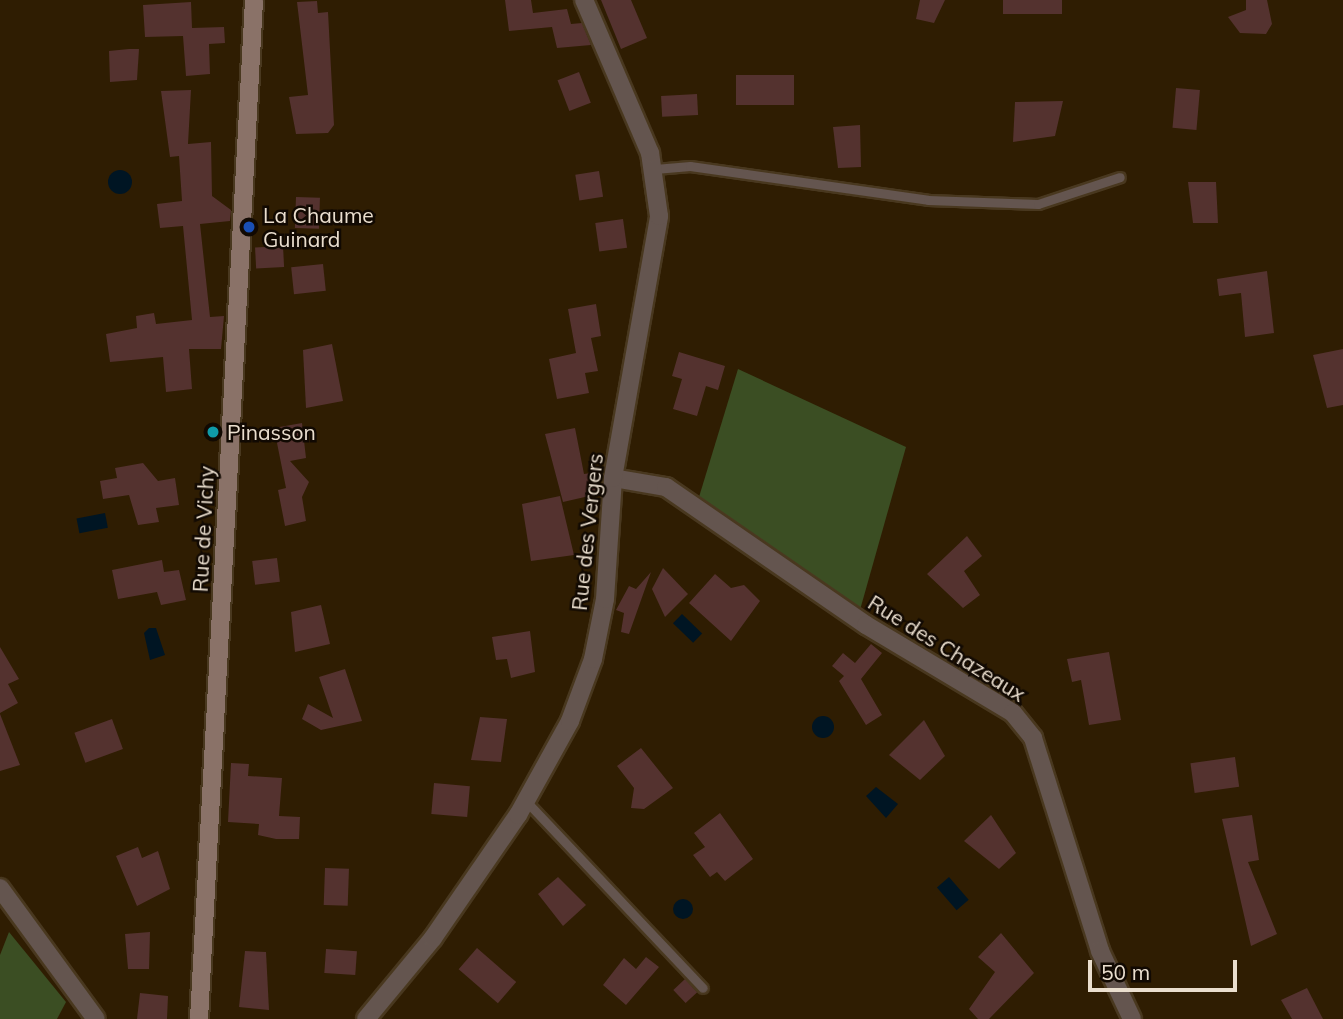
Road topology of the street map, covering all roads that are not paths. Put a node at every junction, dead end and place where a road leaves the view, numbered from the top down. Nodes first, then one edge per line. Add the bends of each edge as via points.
1 (254, 0) edge
2 (583, 0) edge
3 (655, 169) junction
4 (1120, 177) dead end
5 (613, 478) junction
6 (526, 801) junction
7 (0, 888) edge
8 (703, 988) dead end
9 (96, 1019) edge
10 (199, 1019) edge
11 (366, 1019) edge
12 (1132, 1019) edge

1 - 10 street, Rue de Vichy
2 - 3 street, Rue des Vergers
3 - 4 lane via 690,166 928,200 1038,204
3 - 5 street, Rue des Vergers via 655,252
5 - 6 street, Rue des Vergers via 605,599 593,659 570,721
5 - 12 street, Rue des Chazeaux via 666,487 866,625 1013,713 1034,738 1100,951
6 - 8 lane
6 - 11 street, Rue des Vergers via 433,938
7 - 9 street

